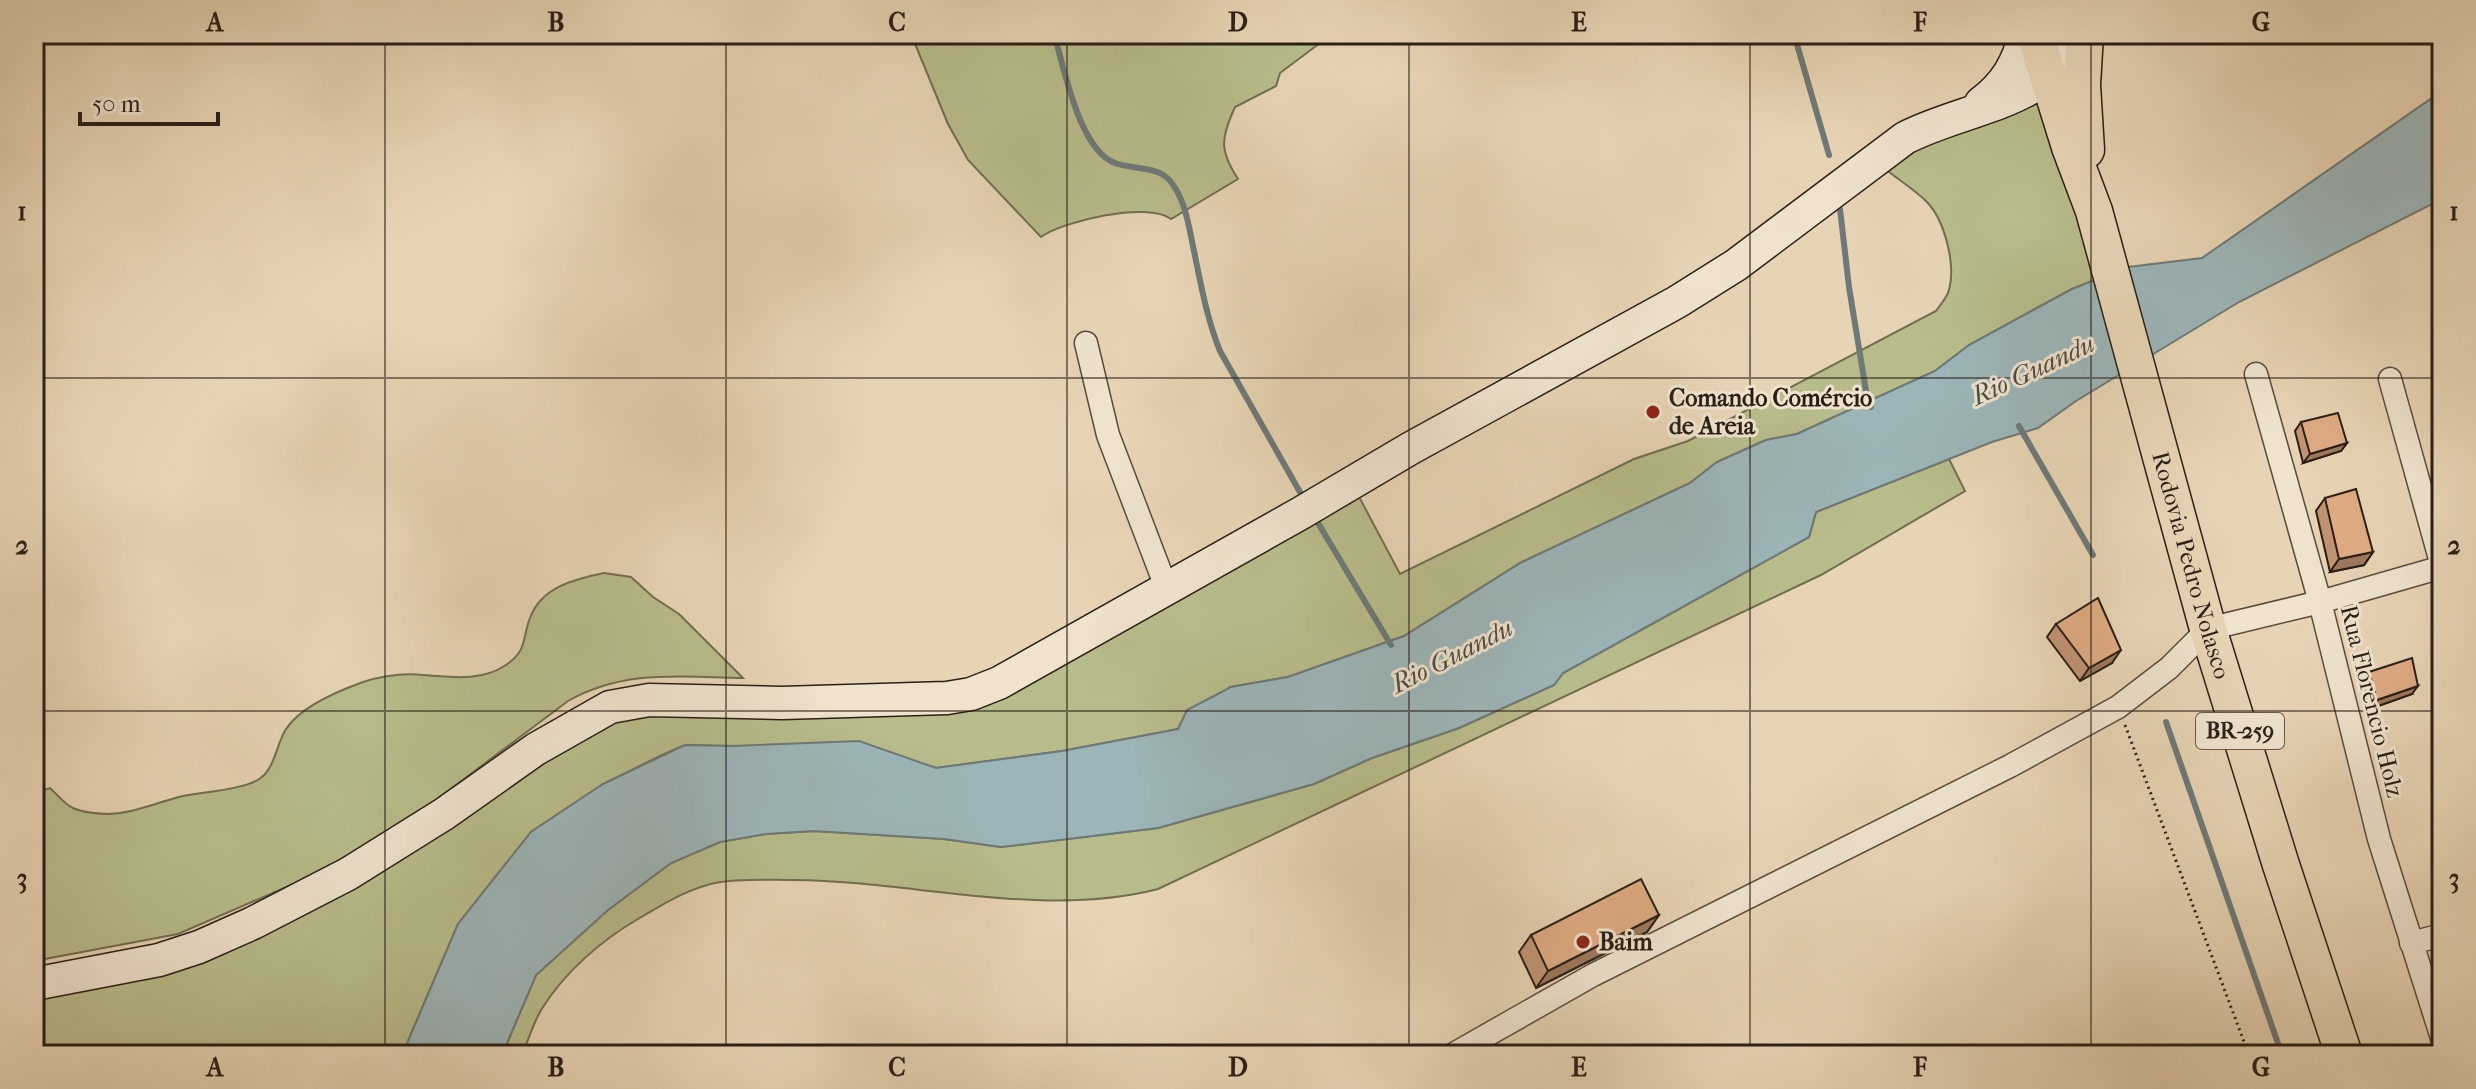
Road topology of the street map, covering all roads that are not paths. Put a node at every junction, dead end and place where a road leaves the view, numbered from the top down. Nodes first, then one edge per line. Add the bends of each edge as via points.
1 (2025, 34) edge
2 (2035, 34) edge
3 (2085, 36) edge
4 (2048, 78) junction
5 (1970, 112) junction
6 (2096, 216) junction
7 (1086, 343) dead end
8 (2256, 374) dead end
9 (2390, 379) dead end
10 (2442, 566) edge
11 (1166, 587) junction
12 (2320, 602) junction
13 (2208, 629) junction
14 (2442, 935) edge
15 (2411, 943) junction
16 (34, 984) edge
17 (2442, 1038) edge
18 (1452, 1055) edge
19 (2344, 1055) edge

1 - 5 main road via 2005,82
2 - 4 highway, Rodovia Pedro Nolasco / BR-259
3 - 4 main road
3 - 6 highway, Rodovia Pedro Nolasco / BR-259 via 2082,113
4 - 5 main road
4 - 6 highway, Rodovia Pedro Nolasco / BR-259
5 - 11 main road via 1929,126 1889,149 1736,265 1677,302
6 - 13 highway, Rodovia Pedro Nolasco / BR-259
7 - 11 street via 1108,435
8 - 12 street, Rua Florencio Holz
9 - 10 street
10 - 12 street
11 - 16 main road via 971,694 782,703 649,700 610,707 536,749 348,874 253,923 159,960
12 - 13 street
12 - 15 street, Rua Florencio Holz via 2379,839
13 - 18 street via 2118,707 1593,975
13 - 19 highway, Rodovia Pedro Nolasco / BR-259
14 - 15 street
15 - 17 street, Rua Florencio Holz

